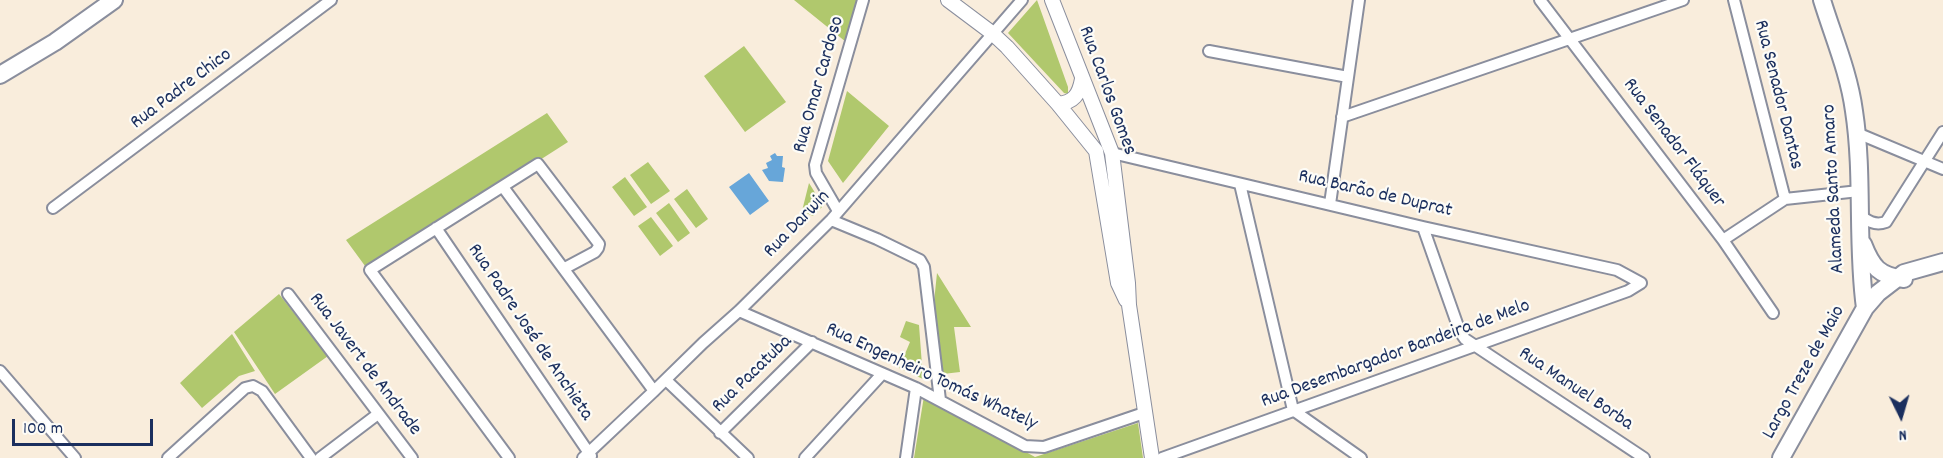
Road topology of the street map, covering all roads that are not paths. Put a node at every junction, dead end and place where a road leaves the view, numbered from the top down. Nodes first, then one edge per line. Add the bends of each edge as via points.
1 (331, 0) edge
2 (862, 0) edge
3 (948, 0) edge
4 (1022, 0) edge
5 (1052, 0) edge
6 (1359, 0) edge
7 (1540, 0) edge
8 (1683, 0) edge
9 (1734, 0) edge
10 (1822, 0) edge
11 (104, 1) edge
12 (992, 33) junction
13 (1569, 38) junction
14 (1209, 51) dead end
15 (0, 64) edge
16 (0, 75) edge
17 (1348, 77) junction
18 (1082, 79) junction
19 (1058, 104) junction
20 (1342, 117) junction
21 (1943, 132) edge
22 (1857, 133) junction
23 (1096, 151) junction
24 (1112, 153) junction
25 (1925, 160) junction
26 (1943, 169) edge
27 (1240, 184) junction
28 (503, 187) junction
29 (1859, 191) junction
30 (1785, 199) junction
31 (1330, 204) junction
32 (53, 208) dead end
33 (1859, 214) junction
34 (834, 216) junction
35 (1423, 227) junction
36 (436, 228) junction
37 (1860, 238) junction
38 (1723, 240) junction
39 (1943, 262) edge
40 (565, 268) junction
41 (1943, 272) edge
42 (1896, 278) junction
43 (1641, 284) joint
44 (288, 294) dead end
45 (1129, 304) junction
46 (1865, 308) junction
47 (739, 310) junction
48 (1773, 313) dead end
49 (812, 342) junction
50 (1476, 346) junction
51 (0, 371) edge
52 (882, 374) junction
53 (666, 380) junction
54 (916, 388) junction
55 (654, 391) junction
56 (940, 400) junction
57 (1293, 410) junction
58 (1144, 413) junction
59 (378, 414) junction
60 (720, 433) junction
61 (587, 456) edge
62 (324, 457) edge
63 (75, 458) edge
64 (168, 458) edge
65 (311, 458) edge
66 (412, 458) edge
67 (509, 458) edge
68 (748, 458) edge
69 (805, 458) edge
70 (906, 458) edge
71 (1152, 458) edge
72 (1162, 458) edge
73 (1361, 458) edge
74 (1644, 458) edge
75 (1781, 458) edge

1 - 32 street, Rua Padre Chico
2 - 34 street, Rua Omar Cardoso via 815,165
3 - 12 street, Rua Carlos Gomes
4 - 12 street, Rua Darwin
5 - 18 street, Rua Carlos Gomes
6 - 17 street
7 - 13 street, Rua Senador Fláquer
8 - 13 street
9 - 30 street, Rua Senador Dantas
10 - 22 main road, Alameda Santo Amaro via 1850,90
11 - 15 main road
11 - 16 main road via 54,42
12 - 19 street, Rua Carlos Gomes
12 - 34 street, Rua Darwin
13 - 20 street
13 - 38 street, Rua Senador Fláquer
14 - 17 street
17 - 20 street
18 - 19 street via 1075,98
18 - 24 street, Rua Carlos Gomes
19 - 23 street, Rua Carlos Gomes
20 - 31 street
21 - 25 street
22 - 25 street
22 - 29 main road, Alameda Santo Amaro
23 - 24 street, Rua Barão de Duprat
23 - 45 street, Rua Carlos Gomes via 1118,283
24 - 27 street, Rua Barão de Duprat
24 - 45 street, Rua Carlos Gomes
25 - 26 street
25 - 33 street via 1886,222 1877,224
27 - 31 street, Rua Barão de Duprat
27 - 57 street
28 - 36 street
28 - 40 street
28 - 40 street via 534,165 541,165 598,244 595,252
29 - 30 street
29 - 33 main road, Alameda Santo Amaro
30 - 38 street
31 - 35 street, Rua Barão de Duprat
33 - 37 main road, Alameda Santo Amaro
34 - 47 street, Rua Darwin
34 - 56 street via 920,260
35 - 43 street, Rua Barão de Duprat via 1617,270
35 - 50 street, Rua Manuel Borba via 1461,332
36 - 61 street, Rua Padre José de Anchieta
36 - 67 street via 370,270
37 - 42 main road via 1871,263 1881,273
37 - 46 main road, Alameda Santo Amaro
38 - 48 street, Rua Senador Fláquer
39 - 42 main road
40 - 55 street
41 - 42 main road
42 - 46 main road, Largo Treze de Maio
43 - 50 street, Rua Desembargador Bandeira de Melo
44 - 59 street, Rua Javert de Andrade
45 - 58 street, Rua Carlos Gomes
46 - 75 main road, Largo Treze de Maio
47 - 49 street, Rua Engenheiro Tomás Whately
47 - 53 street, Rua Darwin
49 - 52 street, Rua Engenheiro Tomás Whately
49 - 60 street, Rua Pacatuba
50 - 57 street, Rua Desembargador Bandeira de Melo
50 - 74 street, Rua Manuel Borba
51 - 63 street
52 - 54 street, Rua Engenheiro Tomás Whately
52 - 69 street
53 - 55 street, Rua Darwin
53 - 60 street
54 - 56 street, Rua Engenheiro Tomás Whately
54 - 70 street
55 - 61 street, Rua Darwin
56 - 58 street, Rua Engenheiro Tomás Whately via 1035,448
57 - 72 street, Rua Desembargador Bandeira de Melo
57 - 73 street
58 - 71 street, Rua Carlos Gomes
59 - 62 street
59 - 66 street, Rua Javert de Andrade
60 - 68 street
64 - 65 street via 245,388 253,386 262,391

